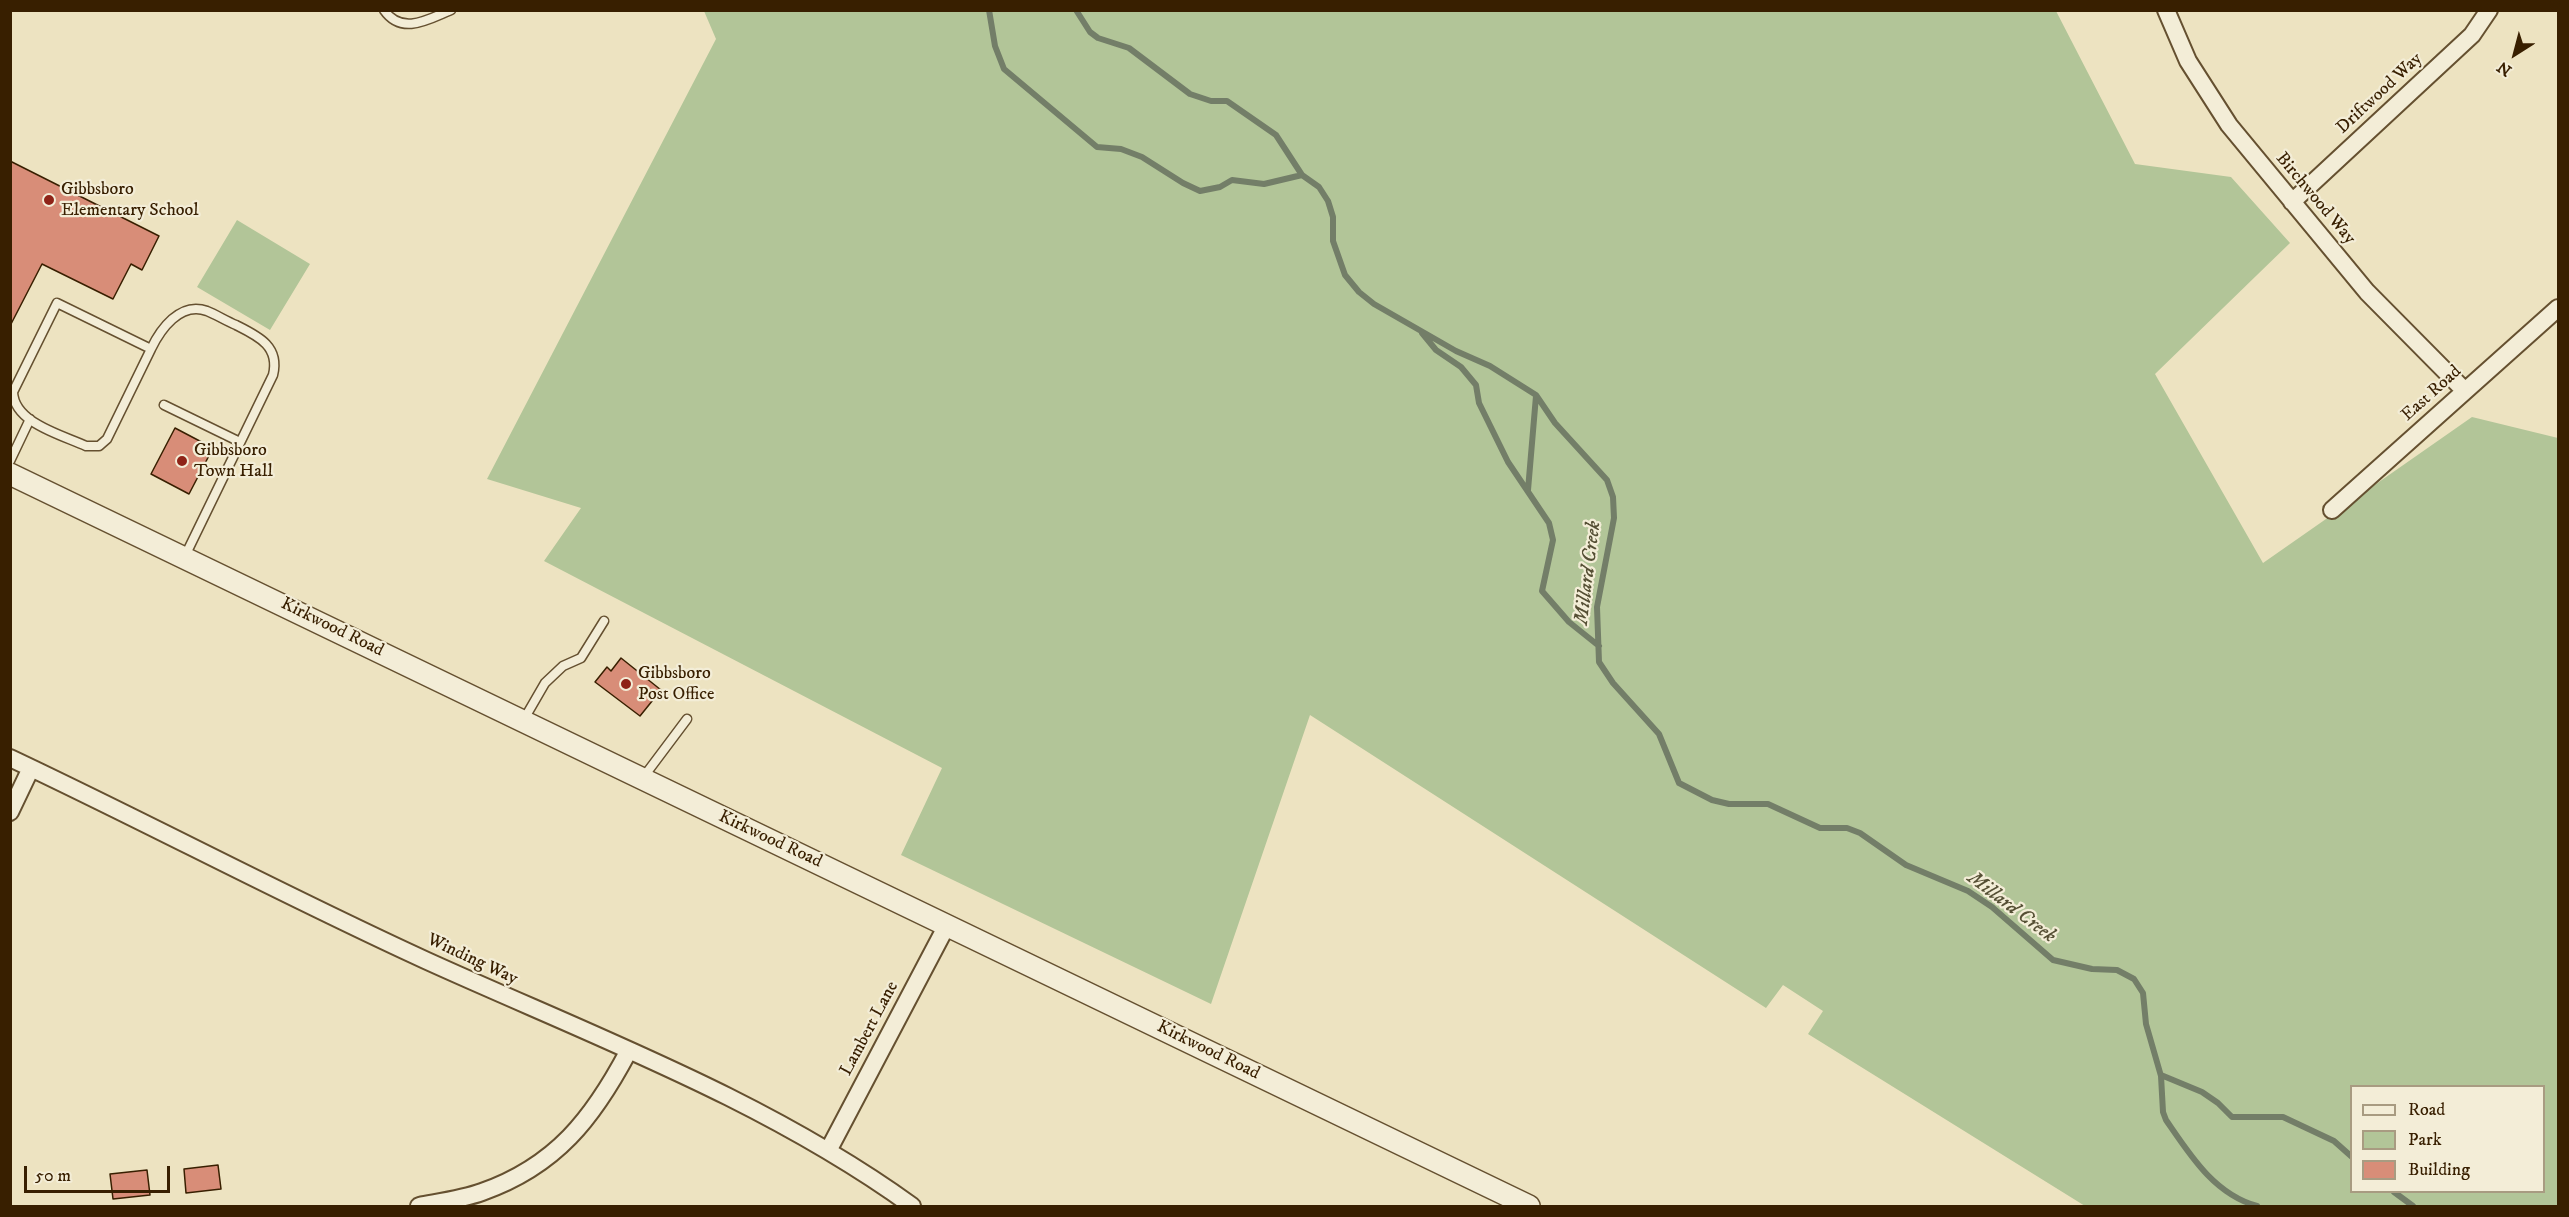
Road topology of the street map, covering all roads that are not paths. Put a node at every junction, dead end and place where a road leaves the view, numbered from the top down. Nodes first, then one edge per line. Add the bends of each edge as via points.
1 (384, 10) edge
2 (451, 10) edge
3 (2166, 10) edge
4 (2489, 10) edge
5 (2292, 202) junction
6 (2559, 308) edge
7 (151, 349) junction
8 (2464, 390) junction
9 (164, 405) dead end
10 (30, 419) junction
11 (240, 442) junction
12 (10, 460) edge
13 (10, 474) edge
14 (2332, 510) dead end
15 (185, 556) junction
16 (604, 621) dead end
17 (687, 719) dead end
18 (523, 722) junction
19 (10, 758) edge
20 (31, 768) junction
21 (642, 779) junction
22 (10, 812) edge
23 (947, 925) junction
24 (628, 1052) junction
25 (828, 1151) junction
26 (419, 1206) edge
27 (912, 1206) edge
28 (1529, 1206) edge

1 - 2 lane via 399,23 410,26
3 - 5 street, Birchwood Way via 2188,61 2229,125
4 - 5 street, Driftwood Way via 2472,35
5 - 8 street, Birchwood Way via 2367,292
6 - 8 street, East Road
7 - 10 lane via 102,444 86,446
7 - 10 lane via 57,303 14,392 17,406
7 - 11 lane via 166,324 194,310 204,310 263,339 273,352 274,371
8 - 14 street, East Road
9 - 11 lane
10 - 12 lane
11 - 15 lane
13 - 15 street, Kirkwood Road
15 - 18 street, Kirkwood Road
16 - 18 lane via 581,658 563,666 545,683
17 - 21 lane
18 - 21 street, Kirkwood Road
19 - 20 street, Winding Way
20 - 22 street
20 - 24 street, Winding Way via 422,958
21 - 23 street, Kirkwood Road
23 - 25 street, Lambert Lane
23 - 28 street, Kirkwood Road
24 - 25 street, Winding Way via 767,1115
24 - 26 street via 586,1122 560,1148 482,1192
25 - 27 street, Winding Way

